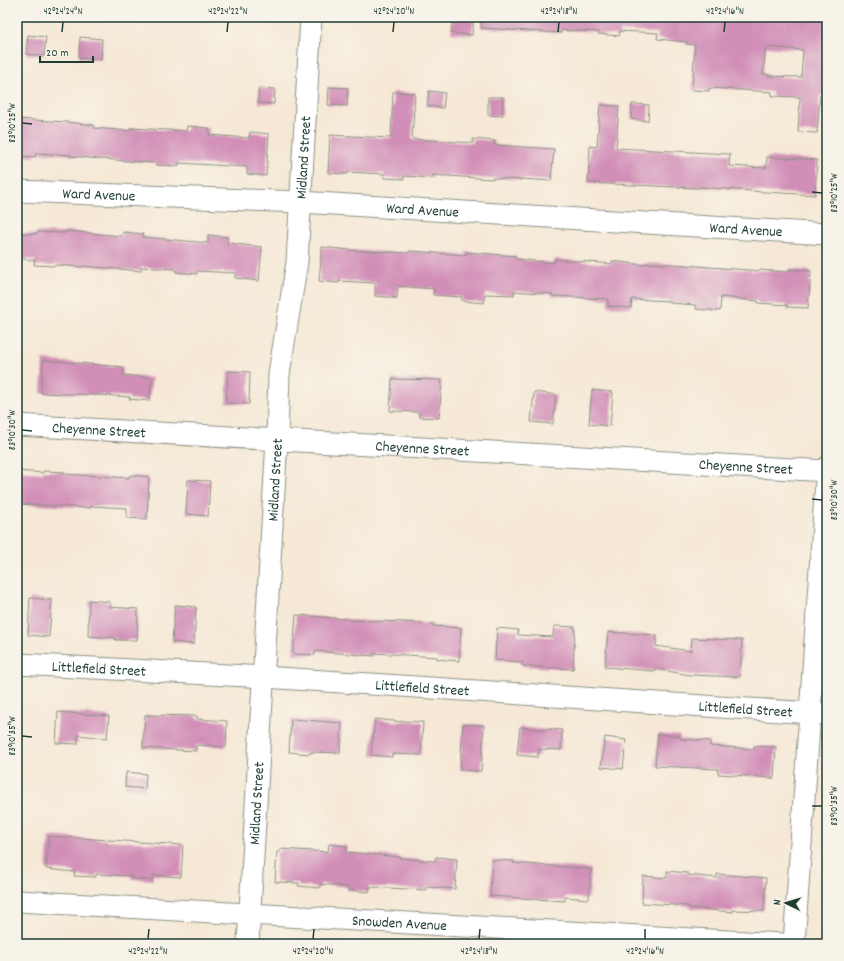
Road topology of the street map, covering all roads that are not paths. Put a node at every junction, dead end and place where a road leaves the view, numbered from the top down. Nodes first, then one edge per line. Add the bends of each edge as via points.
1 (311, 17) edge
2 (17, 191) edge
3 (300, 202) junction
4 (827, 234) edge
5 (17, 425) edge
6 (277, 439) junction
7 (827, 467) edge
8 (827, 471) edge
9 (17, 664) edge
10 (264, 677) junction
11 (818, 713) edge
12 (17, 901) edge
13 (250, 913) junction
14 (248, 944) edge
15 (782, 944) edge
16 (794, 944) edge

1 - 3 street, Midland Street
2 - 3 street, Ward Avenue
3 - 4 street, Ward Avenue
3 - 6 street, Midland Street via 296,262 279,374
5 - 6 street, Cheyenne Street
6 - 8 street, Cheyenne Street
6 - 10 street, Midland Street
7 - 8 street
8 - 11 street
9 - 10 street, Littlefield Street
10 - 11 street, Littlefield Street
10 - 13 street, Midland Street
11 - 16 street
12 - 13 street, Snowden Avenue
13 - 14 street, Midland Street
13 - 15 street, Snowden Avenue

